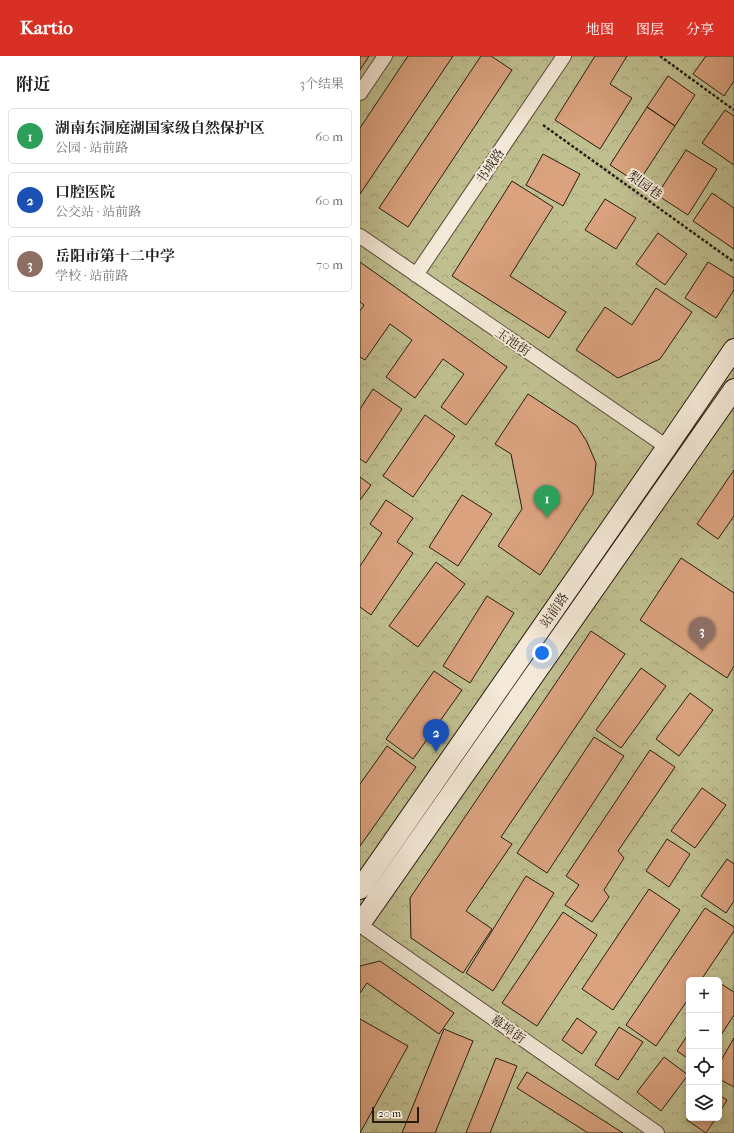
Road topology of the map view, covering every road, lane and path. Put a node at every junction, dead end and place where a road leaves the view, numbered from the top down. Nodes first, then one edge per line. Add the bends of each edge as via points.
1 (385, 56) edge
2 (564, 56) edge
3 (660, 56) edge
4 (360, 93) edge
5 (734, 110) edge
6 (543, 124) dead end
7 (360, 236) edge
8 (734, 262) edge
9 (416, 275) junction
10 (734, 349) edge
11 (734, 389) edge
12 (667, 447) junction
13 (360, 889) edge
14 (360, 924) edge
15 (656, 1133) edge

1 - 4 street
2 - 9 street, 书城路
3 - 5 path
6 - 8 path, 梨园巷
7 - 9 street, 玉池街
9 - 12 street, 玉池街
10 - 12 main road, 站前路
11 - 14 main road, 站前路
12 - 13 main road, 站前路
14 - 15 street, 幕埠街

